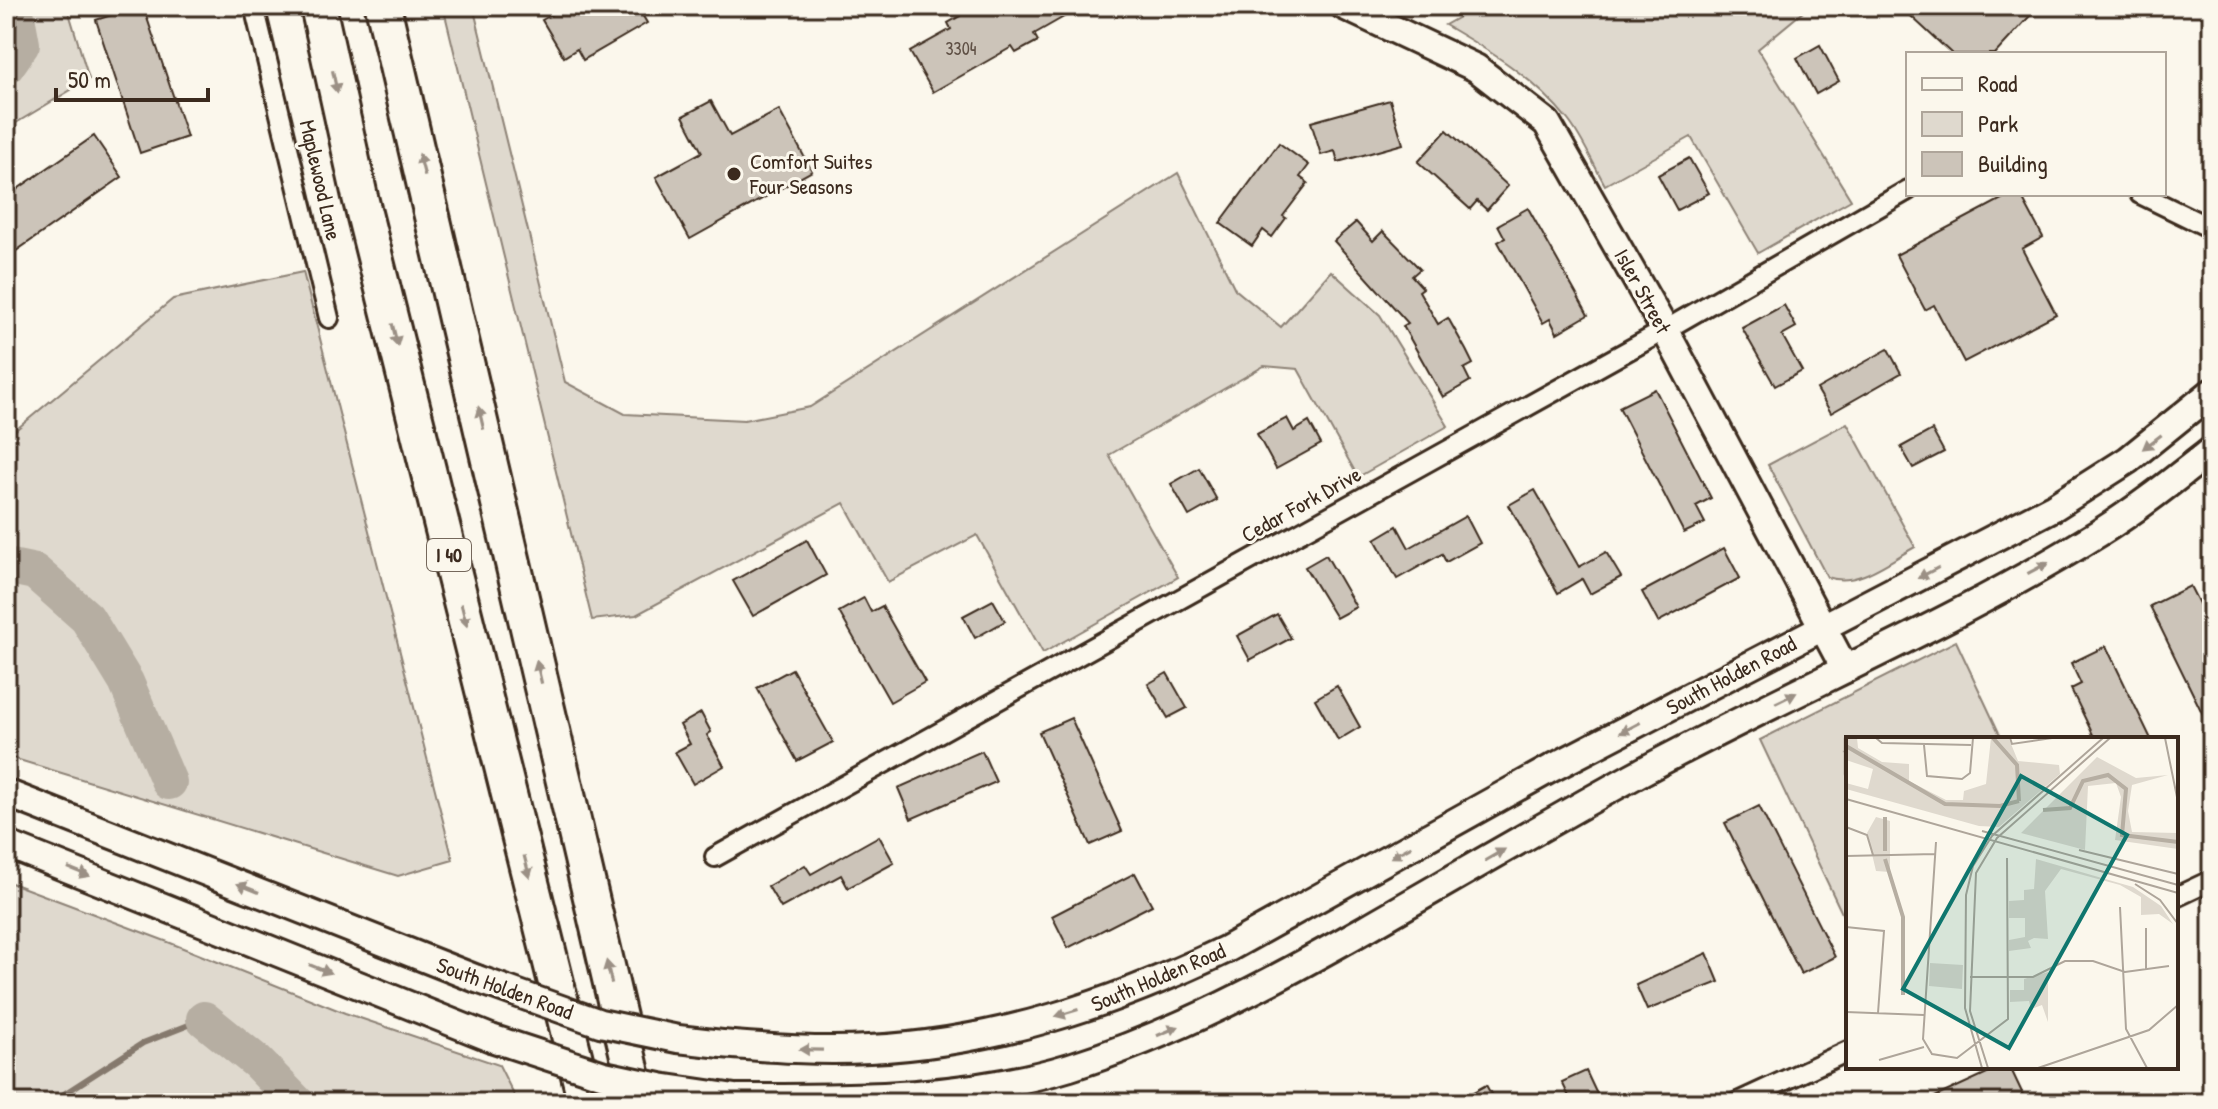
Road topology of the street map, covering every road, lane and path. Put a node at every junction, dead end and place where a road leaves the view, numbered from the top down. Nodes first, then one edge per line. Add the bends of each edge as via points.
1 (254, 6) edge
2 (318, 6) edge
3 (383, 6) edge
4 (1344, 6) edge
5 (1906, 191) edge
6 (2144, 196) edge
7 (2212, 229) edge
8 (329, 318) dead end
9 (1665, 330) junction
10 (2212, 392) edge
11 (2212, 450) edge
12 (1823, 627) junction
13 (1845, 669) junction
14 (6, 793) edge
15 (6, 844) edge
16 (715, 857) dead end
17 (2212, 880) edge
18 (2178, 896) edge
19 (1846, 1052) edge
20 (586, 1103) edge
21 (639, 1103) edge
22 (1736, 1103) edge

1 - 8 street, Maplewood Lane
2 -> 20 highway, I 40 via 360,197
21 -> 3 highway
4 - 9 main road, Isler Street via 1476,68 1547,123
5 - 9 street, Cedar Fork Drive
6 - 7 street
9 - 12 main road, Isler Street
9 - 16 street, Cedar Fork Drive
10 -> 12 main road, South Holden Road via 2099,480
13 -> 11 main road, South Holden Road via 2100,532
12 - 13 main road, Isler Street
12 -> 14 main road, South Holden Road, bridge via 1552,768 1225,950 1124,995 1021,1028 905,1047 807,1050 722,1044 600,1023
15 -> 13 main road, South Holden Road, bridge via 491,1038 604,1075 735,1098 931,1094 1054,1071 1191,1021 1290,972 1629,779
17 - 18 street
19 - 22 street

